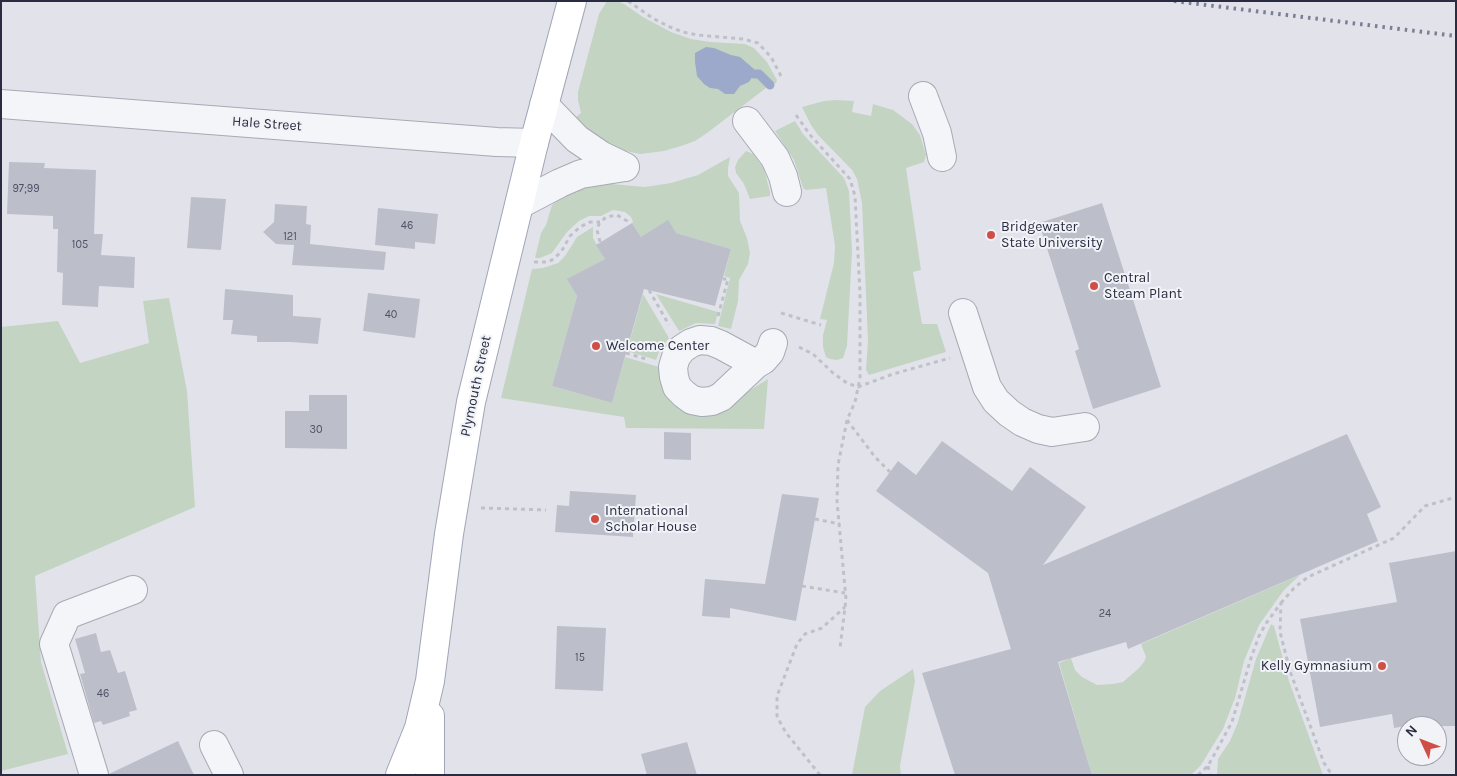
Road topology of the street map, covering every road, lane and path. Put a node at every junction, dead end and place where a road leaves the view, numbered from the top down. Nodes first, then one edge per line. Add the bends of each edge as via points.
1 (572, 1) edge
2 (628, 1) edge
3 (781, 76) dead end
4 (922, 96) dead end
5 (1, 104) edge
6 (544, 105) junction
7 (796, 115) dead end
8 (748, 121) dead end
9 (534, 143) junction
10 (942, 157) dead end
11 (787, 192) dead end
12 (520, 204) junction
13 (600, 222) junction
14 (629, 225) dead end
15 (600, 242) dead end
16 (529, 262) dead end
17 (723, 279) dead end
18 (649, 290) dead end
19 (781, 313) dead end
20 (962, 313) dead end
21 (717, 322) dead end
22 (821, 325) dead end
23 (672, 330) dead end
24 (782, 344) joint
25 (626, 353) dead end
26 (952, 357) dead end
27 (652, 361) dead end
28 (756, 364) dead end
29 (858, 387) junction
30 (847, 420) junction
31 (1085, 427) dead end
32 (890, 472) dead end
33 (1456, 497) edge
34 (478, 508) dead end
35 (546, 510) dead end
36 (815, 519) dead end
37 (840, 524) junction
38 (802, 586) dead end
39 (133, 590) dead end
40 (845, 593) junction
41 (1281, 603) junction
42 (845, 607) junction
43 (840, 648) dead end
44 (430, 681) junction
45 (214, 745) dead end
46 (1208, 766) junction
47 (94, 775) edge
48 (228, 775) edge
49 (400, 775) edge
50 (430, 775) edge
51 (820, 775) edge
52 (1198, 775) edge
53 (1210, 775) edge
54 (1332, 775) edge

1 - 6 main road, Plymouth Street
2 - 3 path via 654,19 684,32 743,38 758,43 771,57
4 - 10 street via 937,133
5 - 9 street, Hale Street
6 - 9 main road, Plymouth Street
6 - 12 street via 578,139 625,167 581,174
7 - 29 path via 854,187 860,293
8 - 11 street via 775,158
9 - 12 main road, Plymouth Street
12 - 44 main road, Plymouth Street via 470,402
13 - 14 path via 617,215
13 - 15 path via 597,230
13 - 16 path via 580,227 552,260
17 - 21 path via 728,279
18 - 23 path
19 - 22 path
20 - 31 street via 987,387 1009,414 1038,429 1052,432
24 - 28 street
24 - 29 path via 813,354 833,373
25 - 27 path
26 - 29 path
29 - 30 path
30 - 32 path
30 - 37 path via 838,465
33 - 41 path via 1425,506 1394,538 1308,577
34 - 35 path
36 - 37 path
37 - 40 path
38 - 40 path
39 - 47 street via 66,615 54,644
40 - 42 path
41 - 46 path via 1259,636 1232,722
41 - 54 path via 1280,632 1290,670 1324,763
42 - 43 path
42 - 51 path via 822,628 805,634 797,644 777,696 777,716 786,734
44 - 49 main road, Plymouth Street via 419,728
44 - 50 main road
45 - 48 street
46 - 52 path
46 - 53 path

